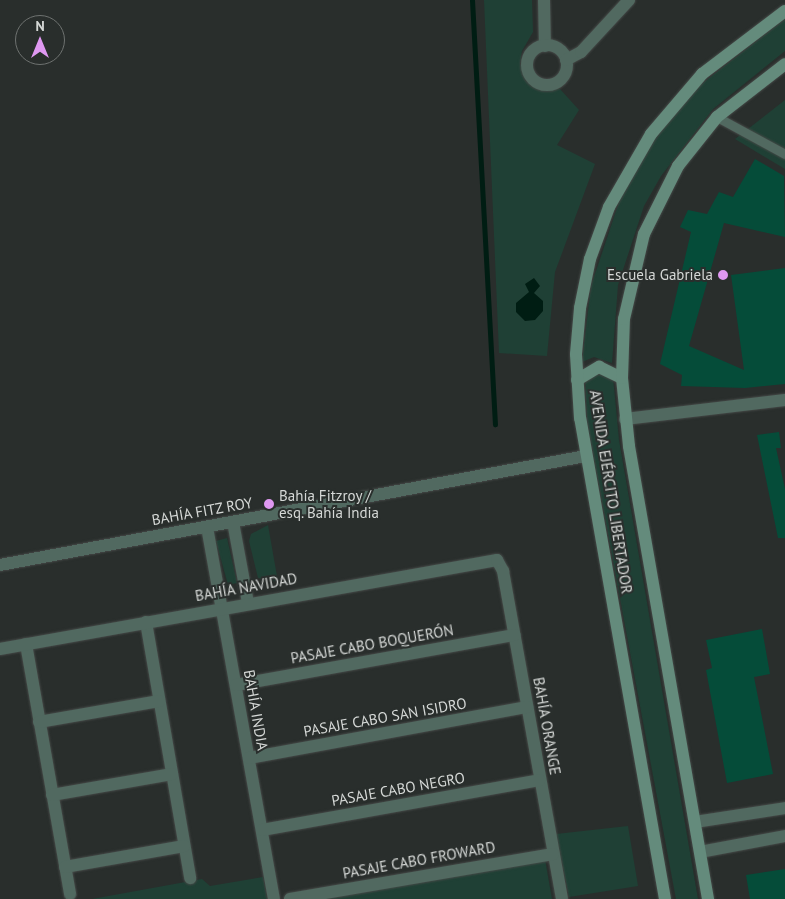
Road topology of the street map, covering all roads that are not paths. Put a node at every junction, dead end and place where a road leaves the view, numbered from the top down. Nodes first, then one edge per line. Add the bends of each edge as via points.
1 (544, 0) edge
2 (629, 0) edge
3 (785, 11) edge
4 (545, 46) junction
5 (566, 60) junction
6 (785, 64) edge
7 (718, 117) junction
8 (785, 154) edge
9 (622, 378) junction
10 (577, 380) junction
11 (785, 400) edge
12 (626, 419) junction
13 (586, 456) junction
14 (234, 522) junction
15 (207, 527) junction
16 (497, 560) joint
17 (0, 565) edge
18 (248, 603) junction
19 (222, 608) junction
20 (146, 622) junction
21 (515, 635) junction
22 (26, 644) junction
23 (0, 649) edge
24 (236, 685) junction
25 (159, 701) junction
26 (527, 707) junction
27 (39, 722) junction
28 (248, 758) junction
29 (172, 774) junction
30 (540, 780) junction
31 (52, 795) junction
32 (785, 808) edge
33 (694, 822) junction
34 (262, 830) junction
35 (785, 836) edge
36 (184, 846) junction
37 (700, 852) junction
38 (553, 854) junction
39 (65, 867) junction
40 (190, 878) dead end
41 (70, 894) dead end
42 (274, 899) edge
43 (290, 899) edge
44 (562, 899) edge
45 (665, 899) edge
46 (708, 899) edge

1 - 4 street
2 - 5 street via 581,52
3 - 10 main road, AVENIDA EJÉRCITO LIBERTADOR via 721,58 685,92 651,134 621,182 599,233 584,285
4 - 5 street via 558,49
4 - 5 street via 532,52 527,66 539,84 560,81
6 - 7 main road, AVENIDA EJÉRCITO LIBERTADOR
7 - 8 lane
7 - 9 main road, AVENIDA EJÉRCITO LIBERTADOR via 678,166 644,234 628,289
9 - 10 main road via 599,367
9 - 12 main road, AVENIDA EJÉRCITO LIBERTADOR
10 - 13 main road, AVENIDA EJÉRCITO LIBERTADOR
11 - 12 street
12 - 33 main road, AVENIDA EJÉRCITO LIBERTADOR
13 - 14 street, BAHÍA FITZ ROY
13 - 45 main road, AVENIDA EJÉRCITO LIBERTADOR
14 - 15 street, BAHÍA FITZ ROY
14 - 18 street
15 - 17 street, BAHÍA FITZ ROY
15 - 19 street, BAHÍA INDIA
16 - 18 street, BAHÍA NAVIDAD
16 - 21 street, BAHÍA ORANGE via 502,567
18 - 19 street, BAHÍA NAVIDAD
19 - 20 street, BAHÍA NAVIDAD
19 - 24 street, BAHÍA INDIA
20 - 22 street, BAHÍA NAVIDAD
20 - 25 street
21 - 24 street, PASAJE CABO BOQUERÓN
21 - 26 street, BAHÍA ORANGE
22 - 23 street, BAHÍA NAVIDAD
22 - 27 street
24 - 28 street, BAHÍA INDIA
25 - 27 street
25 - 29 street
26 - 28 street, PASAJE CABO SAN ISIDRO
26 - 30 street, BAHÍA ORANGE
27 - 31 street
28 - 34 street, BAHÍA INDIA
29 - 31 street
29 - 36 street
30 - 34 street, PASAJE CABO NEGRO
30 - 38 street, BAHÍA ORANGE
31 - 39 street
32 - 33 street
33 - 37 main road, AVENIDA EJÉRCITO LIBERTADOR
34 - 42 street, BAHÍA INDIA
35 - 37 street
36 - 39 street
36 - 40 street
37 - 46 main road, AVENIDA EJÉRCITO LIBERTADOR
38 - 43 street, PASAJE CABO FROWARD
38 - 44 street, BAHÍA ORANGE
39 - 41 street

